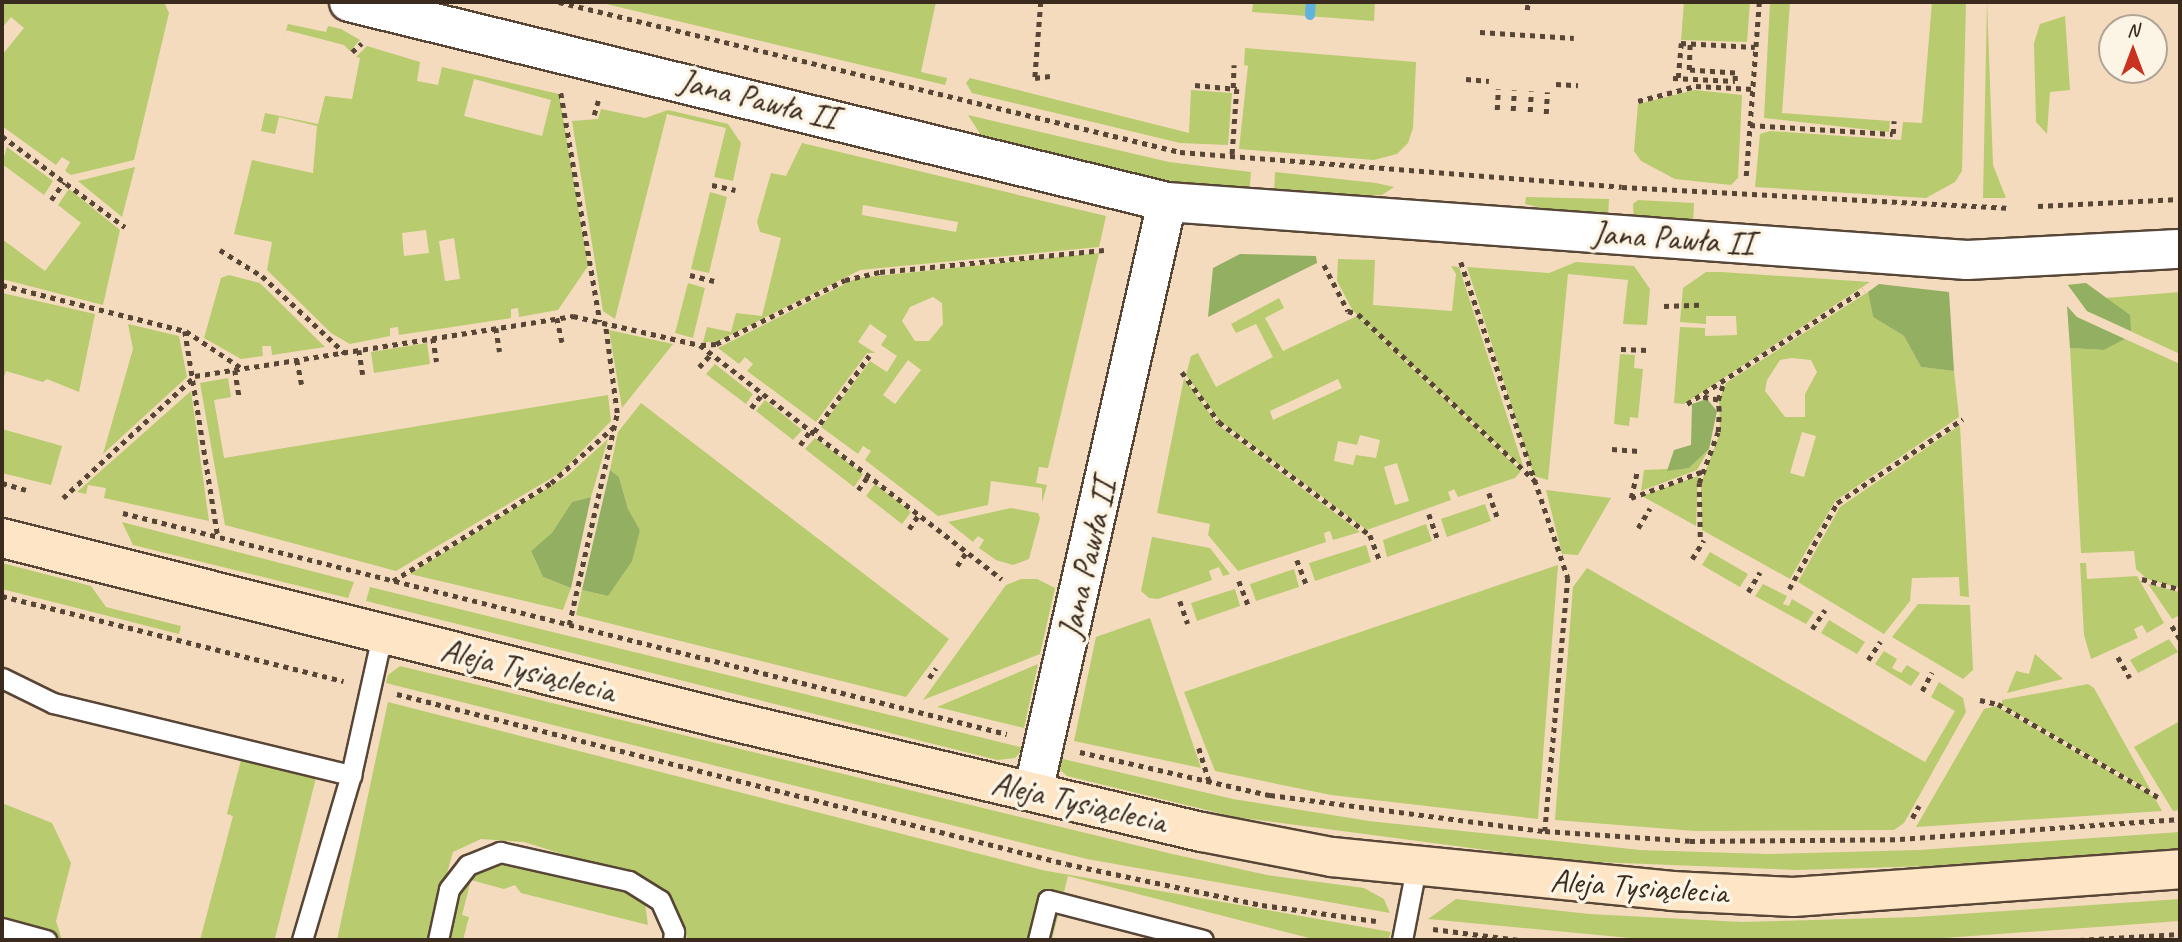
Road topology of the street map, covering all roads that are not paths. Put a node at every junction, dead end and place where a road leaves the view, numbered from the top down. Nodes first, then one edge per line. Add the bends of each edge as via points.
1 (349, 2) edge
2 (1167, 202) junction
3 (2180, 249) edge
4 (2, 538) edge
5 (382, 635) junction
6 (2, 678) edge
7 (351, 775) junction
8 (1034, 792) junction
9 (1416, 868) junction
10 (2180, 869) edge
11 (2, 928) edge
12 (1403, 933) edge
13 (46, 940) edge
14 (302, 940) edge
15 (438, 940) edge
16 (673, 940) edge
17 (1038, 940) edge
18 (1203, 940) edge

1 - 2 street, Jana Pawła II
2 - 3 street, Jana Pawła II via 1967,260
2 - 8 street, Jana Pawła II
4 - 5 street, Aleja Tysiąclecia
5 - 7 lane
5 - 8 street, Aleja Tysiąclecia
6 - 7 lane via 53,703
7 - 14 lane
8 - 9 street, Aleja Tysiąclecia via 1215,835
9 - 10 street, Aleja Tysiąclecia via 1793,897
9 - 12 lane
11 - 13 lane
15 - 16 lane via 449,889 468,865 500,852 629,881 660,900
17 - 18 lane via 1048,900

